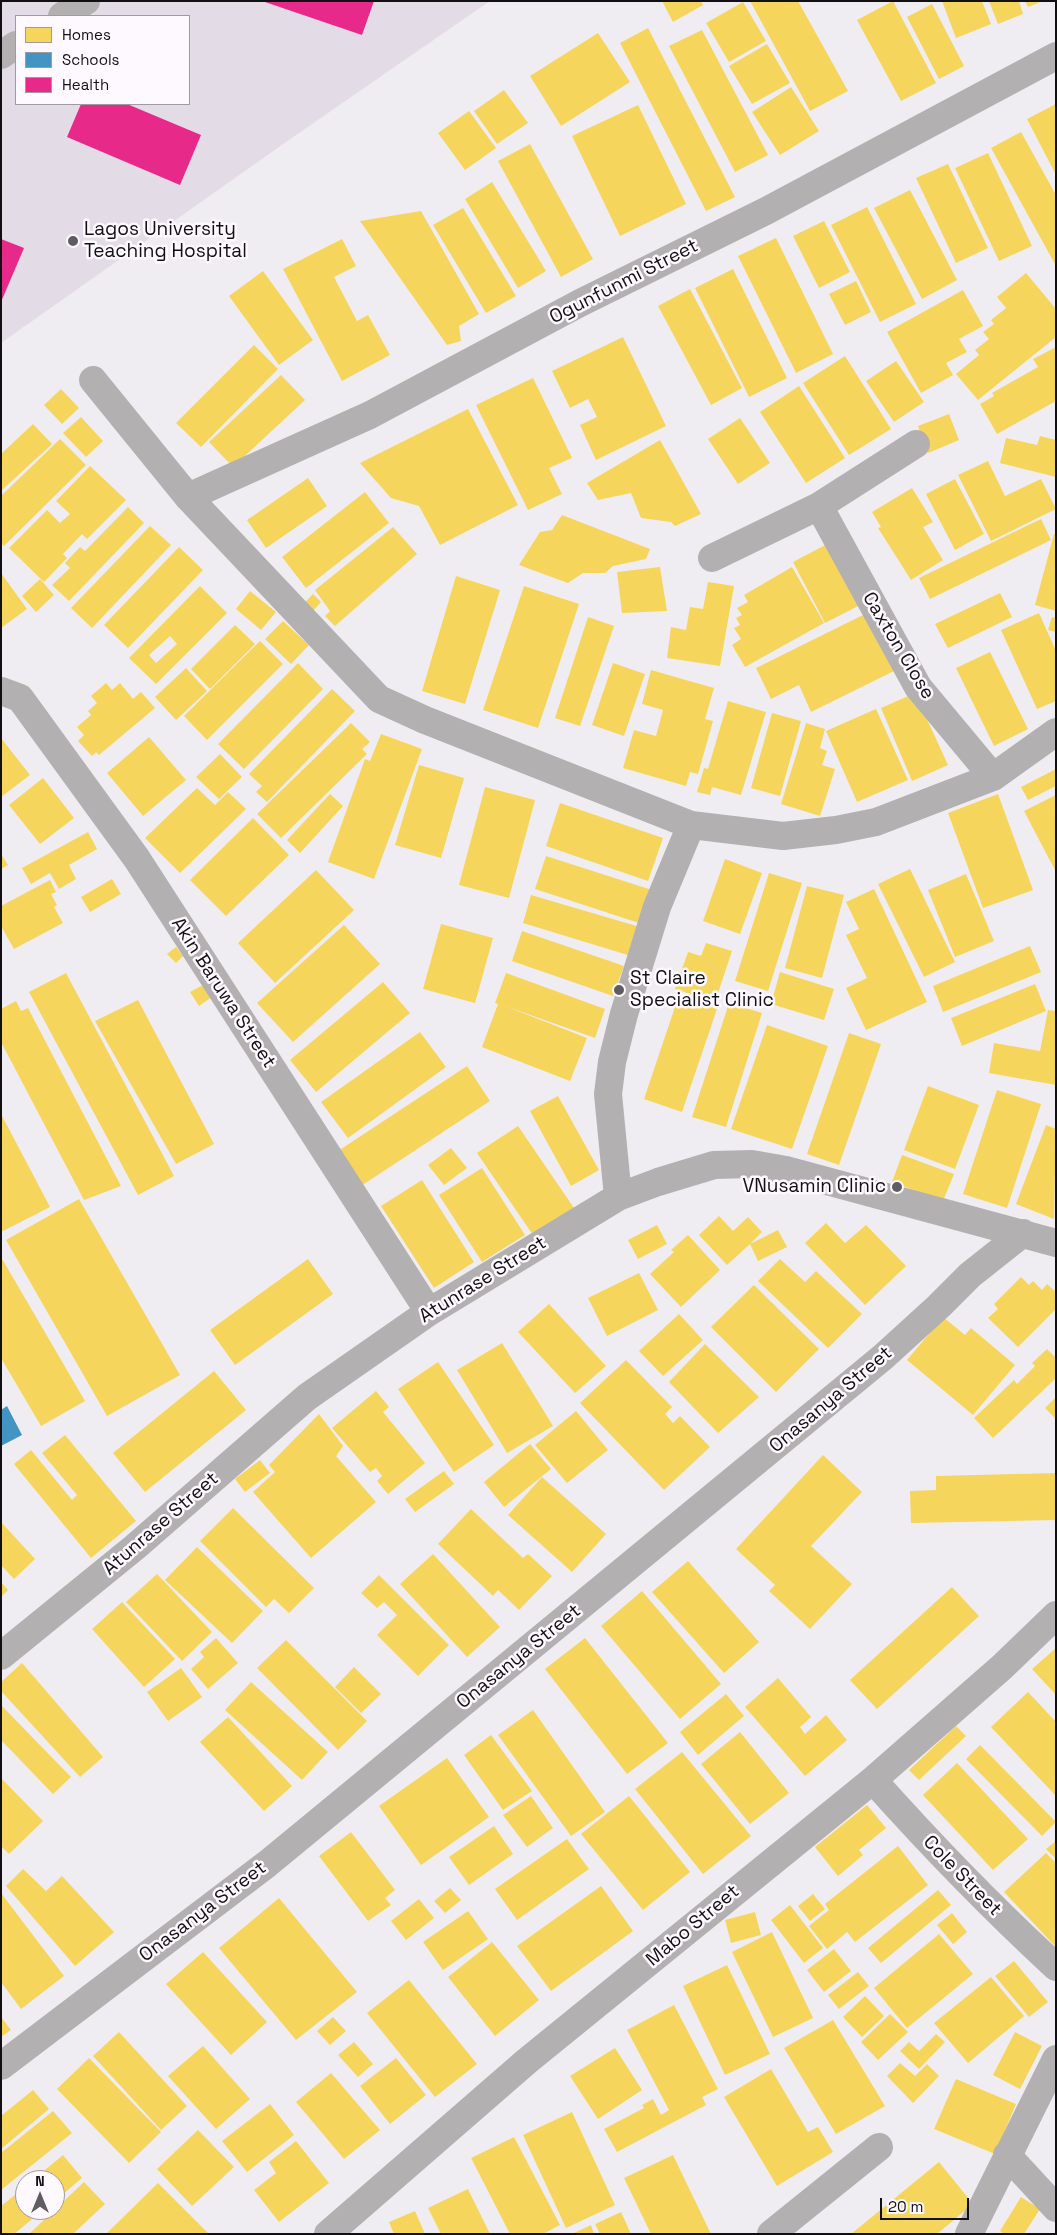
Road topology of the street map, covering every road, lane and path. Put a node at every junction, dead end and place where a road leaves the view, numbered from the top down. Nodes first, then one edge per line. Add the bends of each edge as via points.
1 (86, 1) edge
2 (64, 15) edge
3 (15, 46) edge
4 (1, 55) edge
5 (1056, 56) edge
6 (92, 380) dead end
7 (916, 444) dead end
8 (188, 497) junction
9 (819, 506) junction
10 (712, 558) dead end
11 (1, 690) edge
12 (1056, 732) edge
13 (993, 777) junction
14 (691, 825) junction
15 (618, 1197) junction
16 (1024, 1233) junction
17 (1056, 1243) edge
18 (429, 1312) junction
19 (1056, 1615) edge
20 (1, 1656) edge
21 (873, 1780) junction
22 (1056, 1967) edge
23 (1056, 2059) edge
24 (1, 2066) edge
25 (879, 2147) dead end
26 (1007, 2155) junction
27 (1056, 2208) edge
28 (328, 2234) edge
29 (771, 2234) edge
30 (969, 2234) edge

1 - 2 street
3 - 4 street
5 - 8 street, Ogunfunmi Street via 766,211 580,303 370,415
6 - 8 street
7 - 9 street
8 - 14 street via 379,699
9 - 10 street
9 - 13 street, Caxton Close via 918,687
11 - 18 street, Akin Baruwa Street via 20,698 136,860
12 - 13 street
13 - 14 street via 876,822 836,830 783,836
14 - 15 street via 657,907 612,1062 608,1094
15 - 16 street, Atunrase Street via 714,1165 752,1164 786,1170
15 - 18 street, Atunrase Street
16 - 17 street, Atunrase Street
16 - 24 street, Onasanya Street via 970,1275 883,1357 267,1864
18 - 20 street, Atunrase Street via 307,1397 135,1547
19 - 21 street, Mabo Street
21 - 22 street, Cole Street via 1005,1921
21 - 28 street, Mabo Street via 520,2067
23 - 26 street
25 - 29 street
26 - 27 street
26 - 30 street

